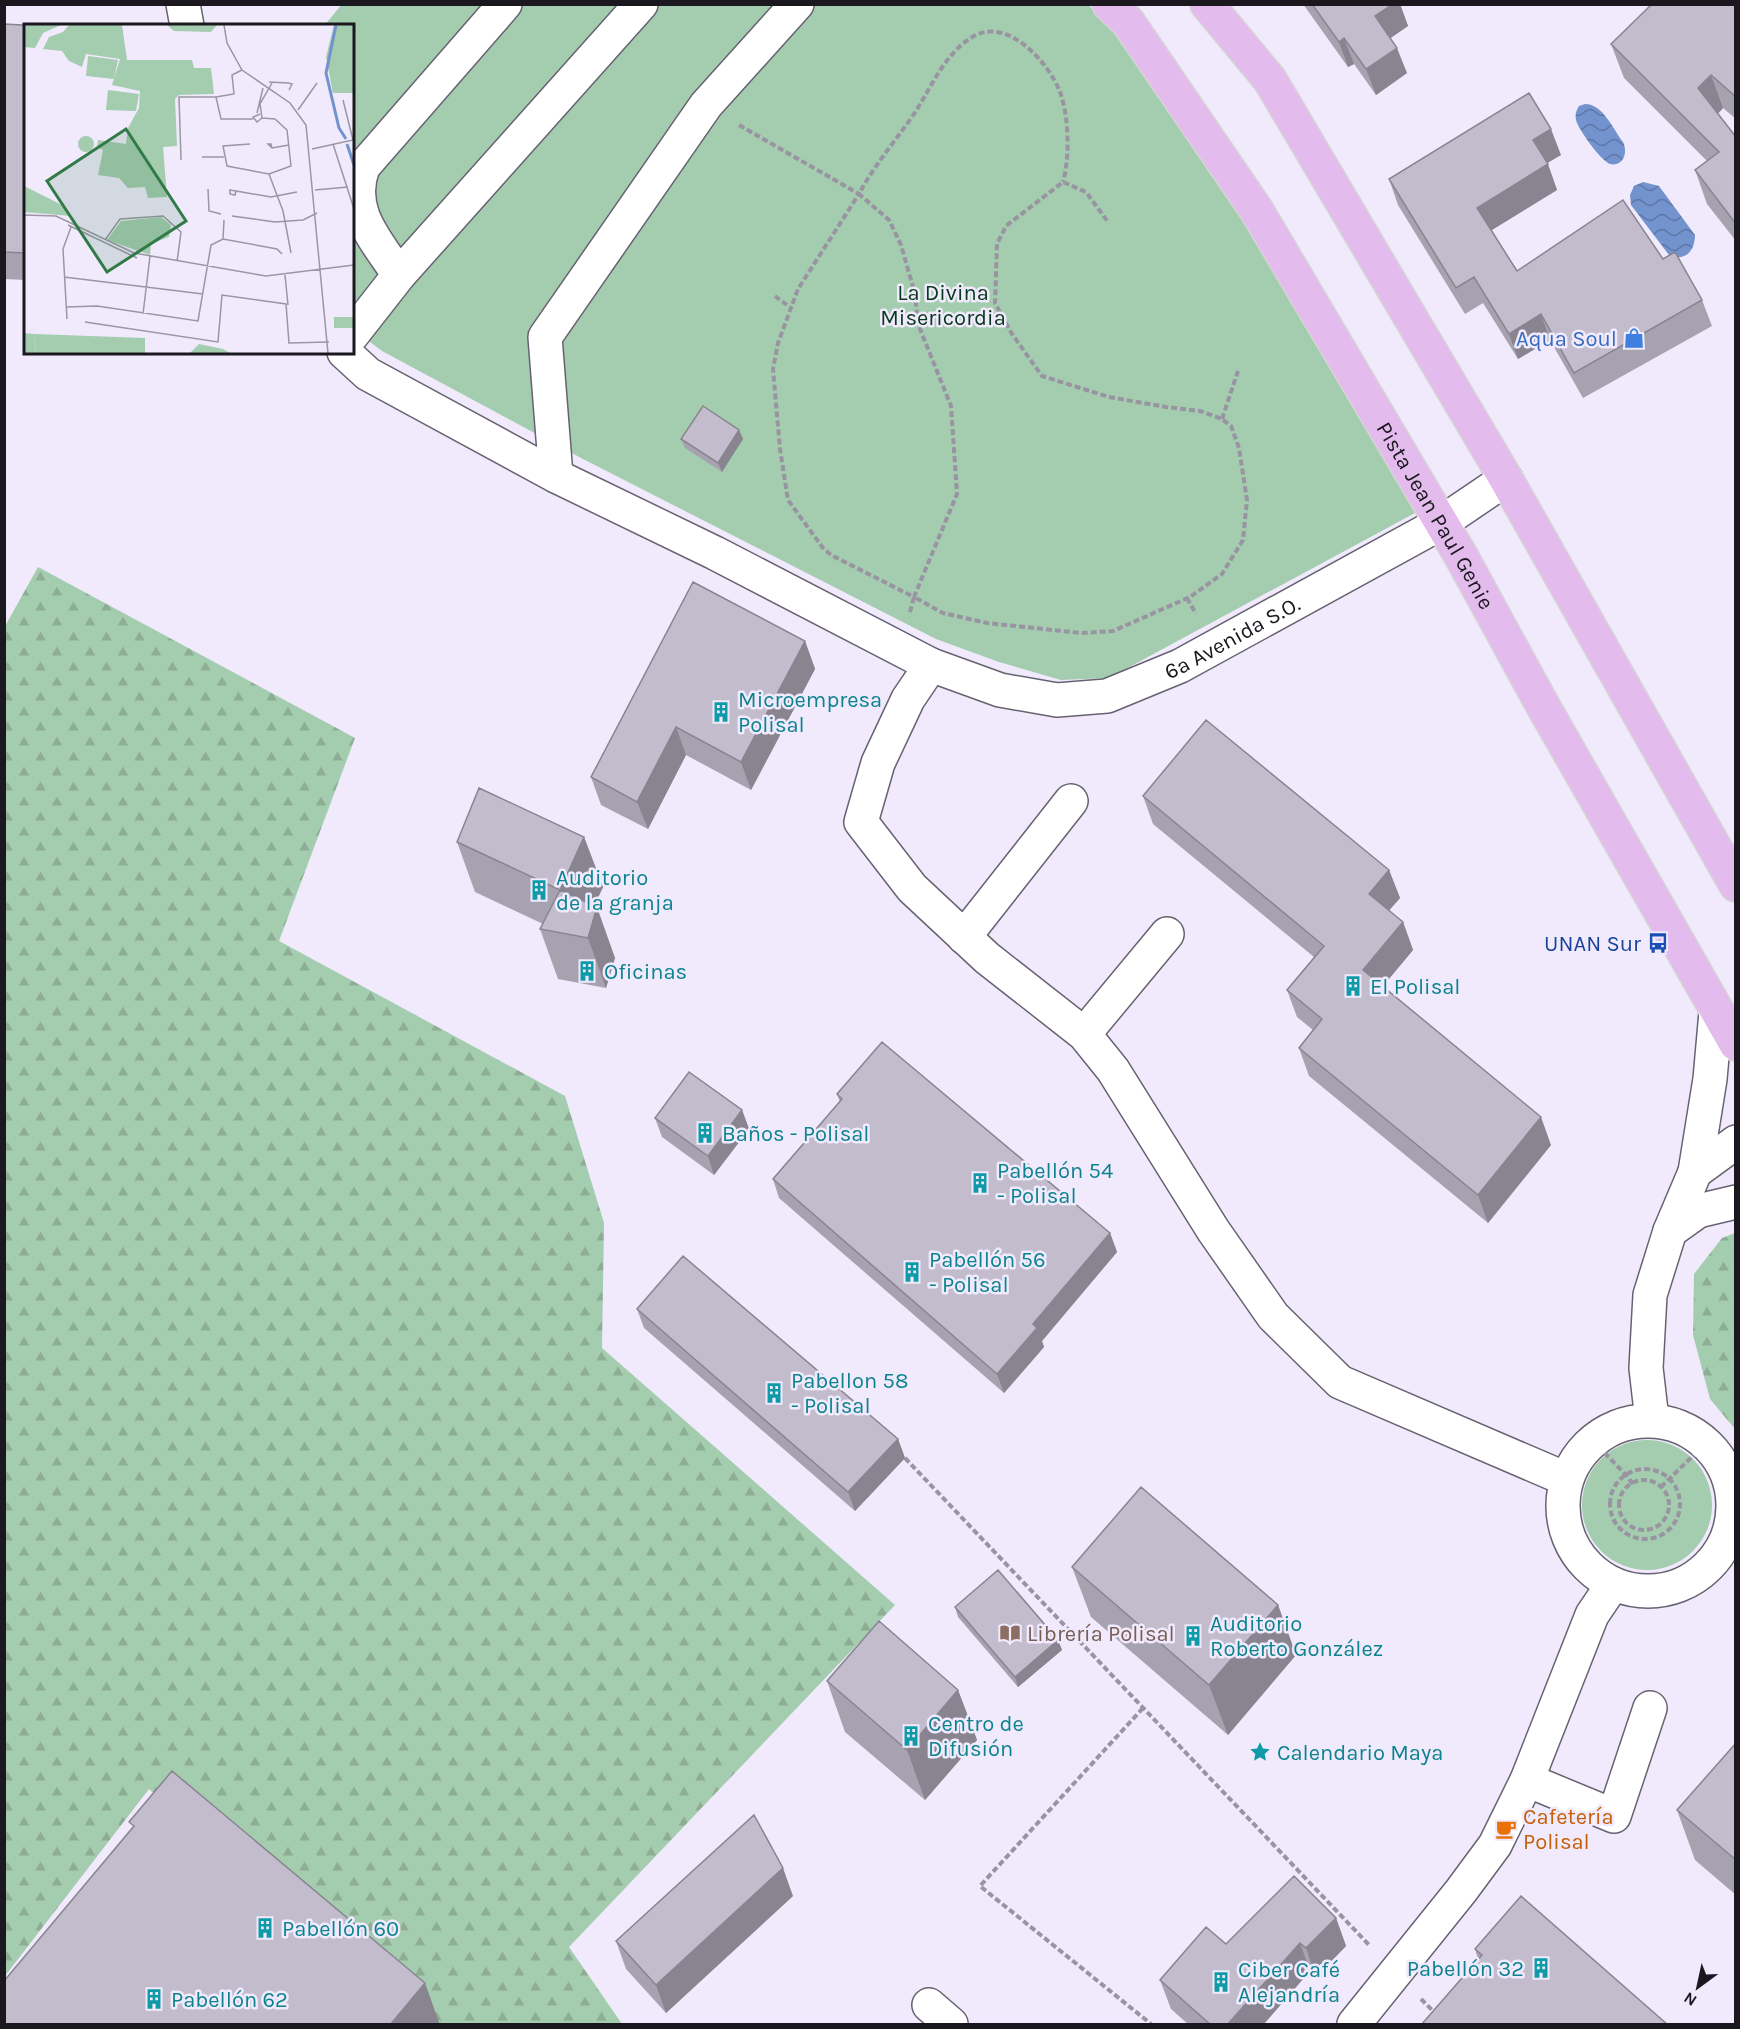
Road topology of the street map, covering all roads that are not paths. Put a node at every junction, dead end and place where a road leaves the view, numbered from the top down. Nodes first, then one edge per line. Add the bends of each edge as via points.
1 (183, 4) edge
2 (505, 4) edge
3 (641, 4) edge
4 (797, 4) edge
5 (1109, 4) edge
6 (1207, 4) edge
7 (187, 24) edge
8 (399, 275) junction
9 (354, 332) edge
10 (346, 354) edge
11 (556, 476) junction
12 (1506, 479) junction
13 (1441, 523) junction
14 (932, 665) junction
15 (1071, 801) dead end
16 (1736, 885) edge
17 (1167, 934) dead end
18 (964, 938) junction
19 (1716, 1012) junction
20 (1084, 1035) junction
21 (1736, 1044) edge
22 (1736, 1142) edge
23 (1695, 1172) junction
24 (1736, 1202) edge
25 (1670, 1231) junction
26 (1652, 1420) junction
27 (1566, 1479) junction
28 (1726, 1564) edge
29 (1613, 1584) junction
30 (1650, 1708) dead end
31 (1527, 1780) junction
32 (1354, 2025) edge

1 - 7 street
2 - 8 street via 363,167 357,197 364,224
3 - 8 street
4 - 11 street via 706,105 545,337
5 - 13 main road, Pista Jean Paul Genie via 1128,22 1257,211
6 - 12 main road via 1270,80
8 - 9 street
10 - 11 street, 6a Avenida S.O. via 368,374
11 - 14 street, 6a Avenida S.O.
12 - 13 street, 6a Avenida S.O.
12 - 16 main road
13 - 14 street, 6a Avenida S.O. via 1180,666 1107,696 1057,700 999,690
13 - 19 main road, Pista Jean Paul Genie
14 - 18 street via 908,699 878,763 861,822 912,888
15 - 18 street
17 - 20 street
18 - 20 street
19 - 21 main road, Pista Jean Paul Genie
19 - 23 street
20 - 27 street via 1113,1070 1273,1316 1340,1382
22 - 23 street
23 - 25 street
24 - 25 street via 1698,1211
25 - 26 street via 1650,1295 1646,1368
26 - 27 street via 1630,1422 1592,1440
26 - 28 street via 1681,1427 1706,1443 1725,1469 1733,1499
27 - 29 street via 1562,1510 1570,1541 1587,1566
28 - 29 street via 1659,1591 1636,1591
29 - 31 street via 1592,1615
30 - 31 street via 1614,1816
31 - 32 street via 1495,1845

